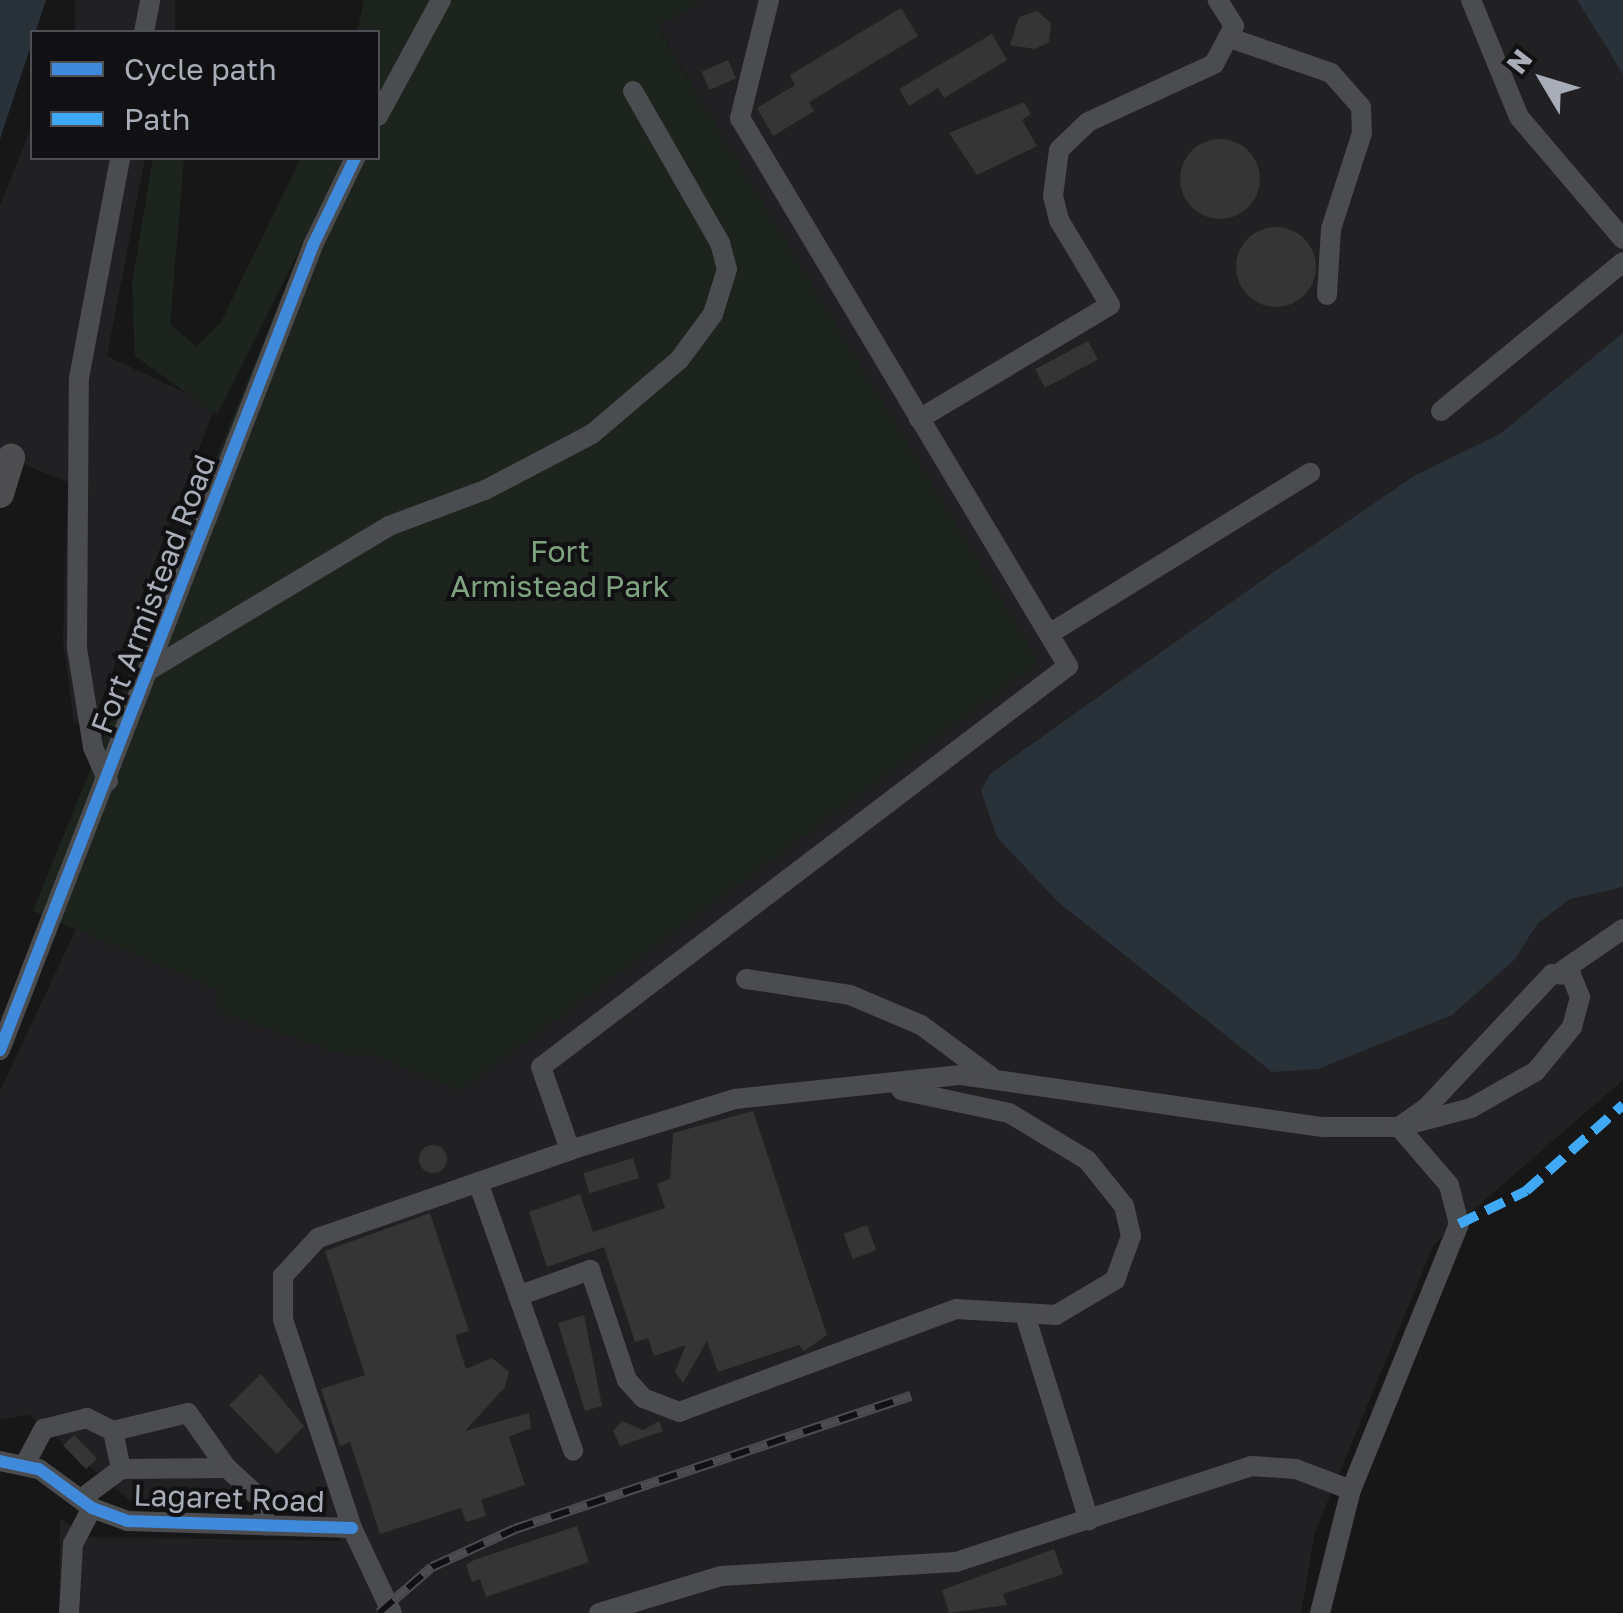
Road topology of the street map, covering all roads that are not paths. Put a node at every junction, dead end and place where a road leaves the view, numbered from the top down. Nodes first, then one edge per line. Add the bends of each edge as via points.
1 (150, 0) edge
2 (441, 0) edge
3 (769, 0) edge
4 (1218, 0) edge
5 (1472, 0) edge
6 (144, 30) edge
7 (1234, 39) junction
8 (634, 91) dead end
9 (380, 112) edge
10 (120, 160) edge
11 (354, 160) edge
12 (1623, 239) edge
13 (1623, 262) edge
14 (1326, 295) dead end
15 (1441, 412) dead end
16 (919, 419) junction
17 (10, 458) dead end
18 (1310, 473) dead end
19 (0, 494) edge
20 (1049, 634) junction
21 (151, 669) junction
22 (108, 781) junction
23 (1623, 929) edge
24 (1562, 970) junction
25 (746, 980) dead end
26 (0, 1050) edge
27 (992, 1077) junction
28 (872, 1086) junction
29 (1399, 1127) junction
30 (570, 1150) junction
31 (478, 1182) junction
32 (518, 1296) junction
33 (1026, 1318) junction
34 (112, 1431) junction
35 (573, 1451) dead end
36 (0, 1462) edge
37 (26, 1464) junction
38 (227, 1468) junction
39 (122, 1469) junction
40 (1351, 1490) junction
41 (86, 1503) junction
42 (1089, 1520) junction
43 (266, 1526) junction
44 (352, 1528) junction
45 (69, 1613) edge
46 (392, 1613) edge
47 (599, 1613) edge
48 (1320, 1613) edge

1 - 6 street
2 - 9 street
3 - 16 street via 740,118
4 - 7 street via 1230,12
5 - 12 street via 1519,117
7 - 14 street via 1331,73 1361,107 1362,132 1331,230
7 - 16 street via 1214,64 1088,122 1059,150 1052,196 1059,220 1110,305
8 - 21 street via 720,242 727,269 713,314 679,360 592,434 485,490 389,526
10 - 22 street via 79,378 77,648 93,748
11 - 21 street, Fort Armistead Road via 314,245
13 - 15 street
16 - 20 street
17 - 19 highway
18 - 20 street
20 - 30 street via 1068,666 541,1067
21 - 22 street, Fort Armistead Road
22 - 26 street, Fort Armistead Road
23 - 24 street
24 - 29 street
24 - 29 street via 1580,997 1572,1026 1536,1071 1472,1108
25 - 27 street via 829,989 888,1010
27 - 28 street
27 - 29 street via 1324,1127
28 - 30 street via 735,1099
28 - 33 street via 1009,1113 1086,1160 1112,1185 1131,1236 1115,1280 1088,1302
29 - 40 street via 1449,1185 1459,1224
30 - 31 street
31 - 32 street
31 - 44 street via 318,1238 283,1276 283,1319
32 - 33 street via 590,1270 627,1380 642,1398 680,1412 956,1310
32 - 35 street
33 - 42 street via 1047,1408
34 - 37 street via 86,1418 44,1429
34 - 38 street via 188,1414
34 - 39 street
36 - 37 street, Lagaret Road
37 - 41 street, Lagaret Road
38 - 39 street
38 - 43 street via 261,1498
39 - 41 street
40 - 42 street via 1296,1469 1251,1466
40 - 48 street
41 - 43 street, Lagaret Road via 146,1523
41 - 45 street via 72,1544
42 - 47 street via 956,1562 721,1576
43 - 44 street, Lagaret Road
44 - 46 street

